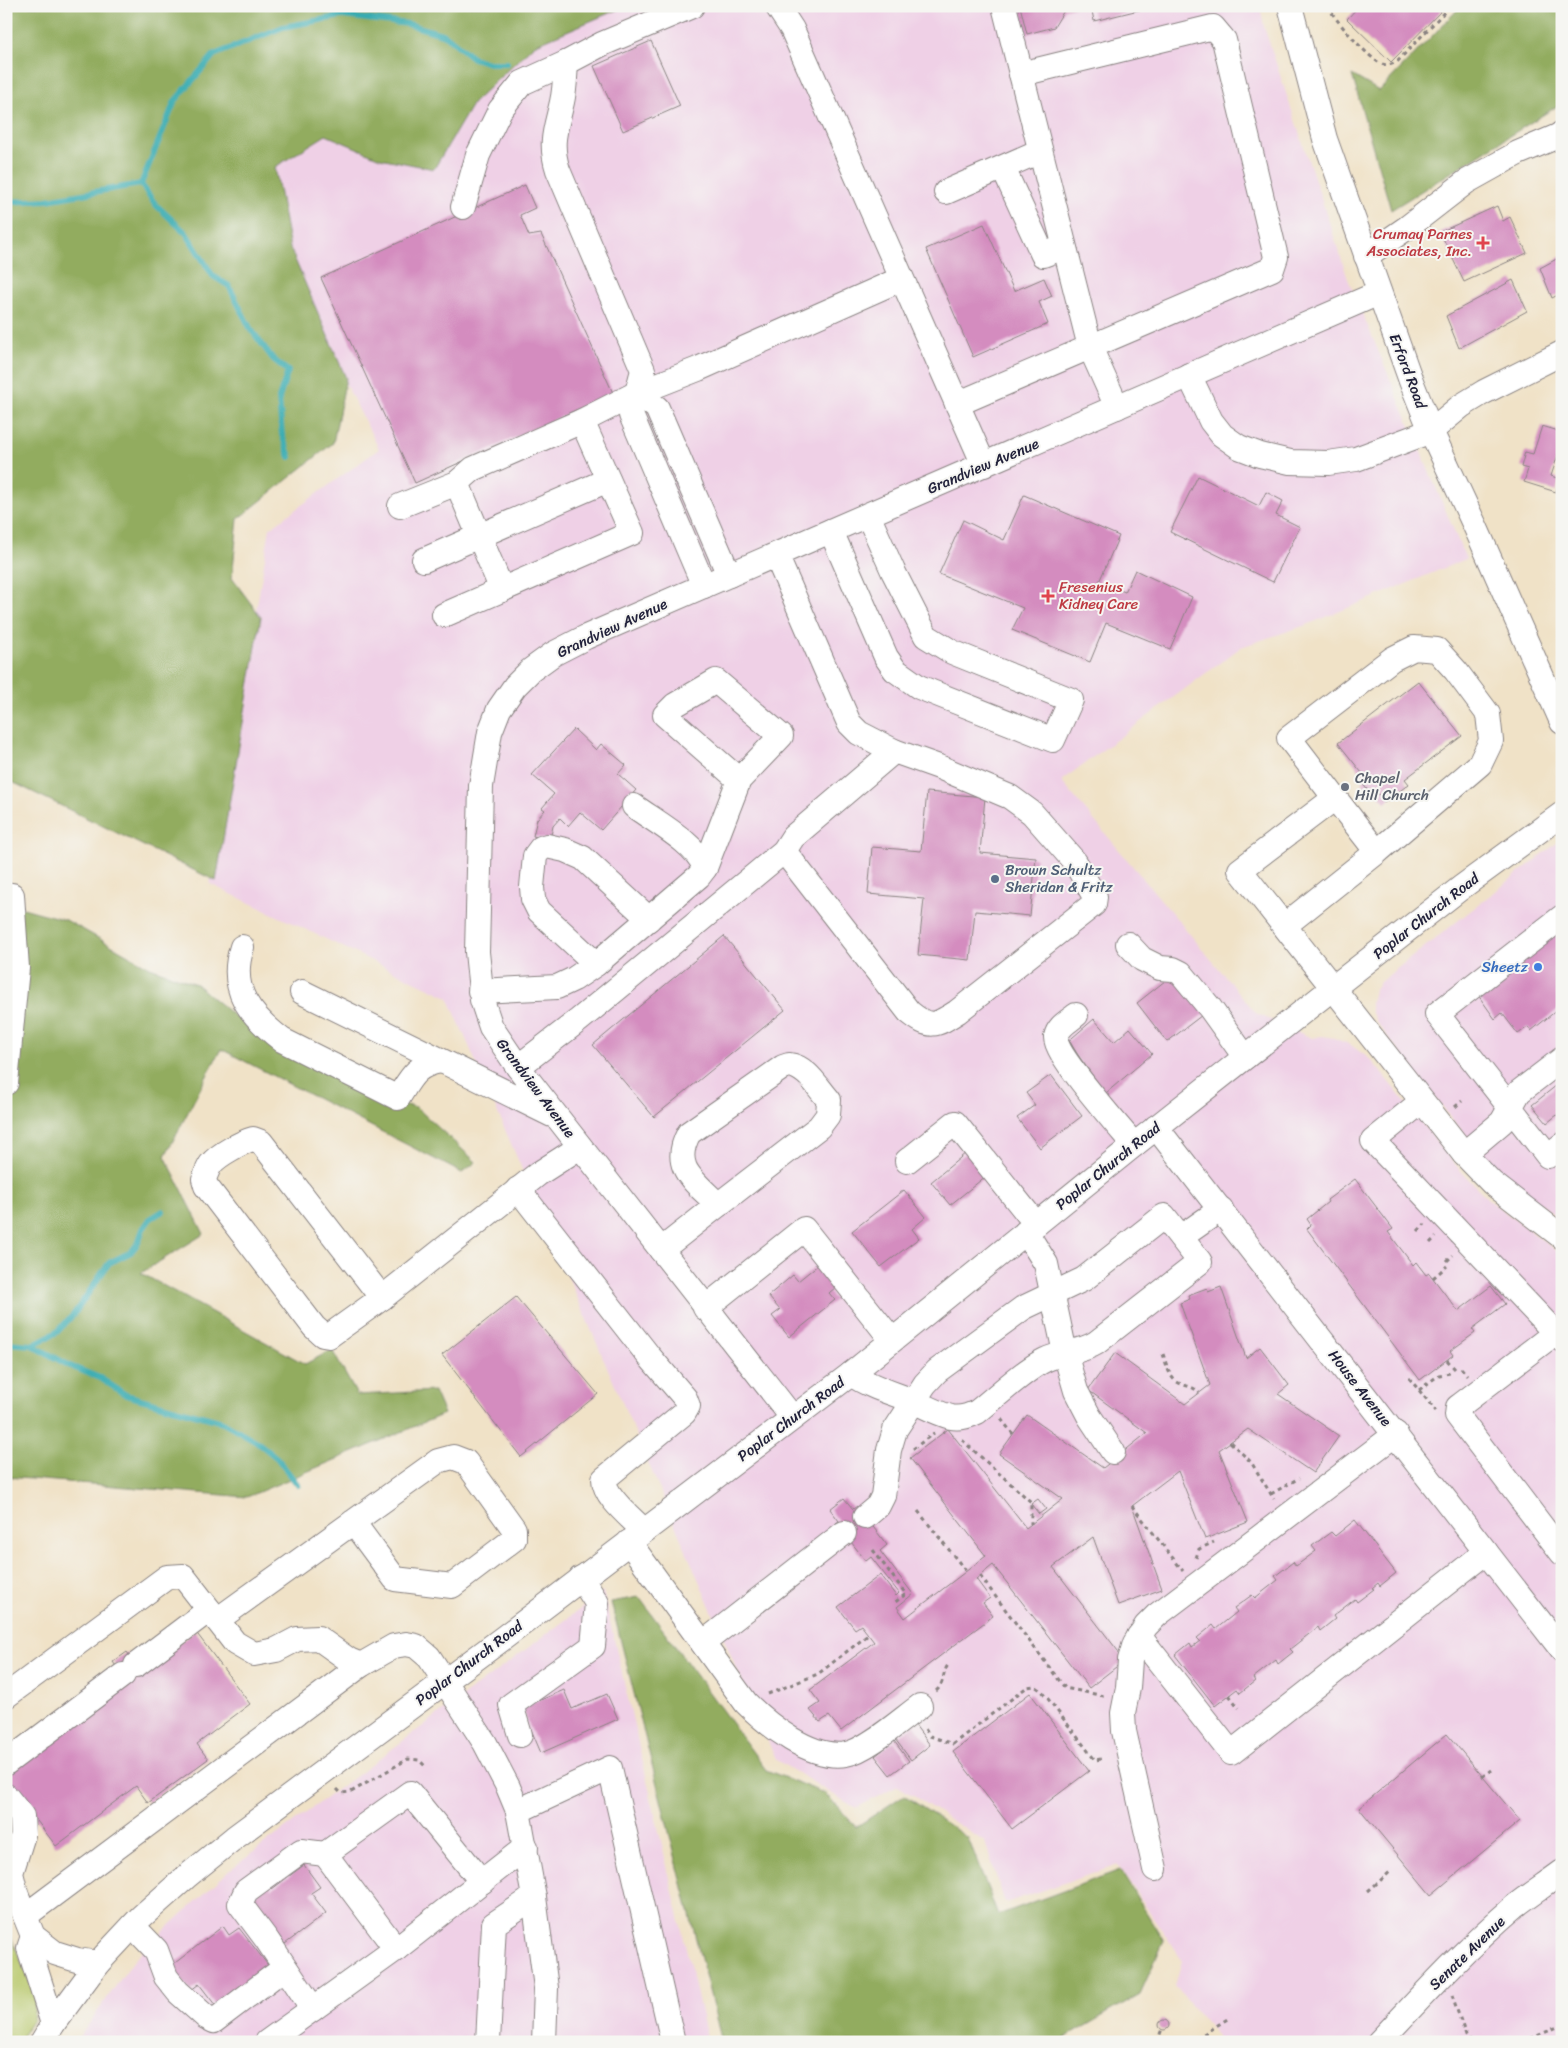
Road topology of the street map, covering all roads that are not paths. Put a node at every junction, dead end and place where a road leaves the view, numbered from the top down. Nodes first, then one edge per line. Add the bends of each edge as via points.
1 (692, 6) edge
2 (777, 6) edge
3 (1004, 6) edge
4 (1290, 6) edge
5 (566, 63) junction
6 (1021, 74) junction
7 (1562, 133) edge
8 (1040, 152) junction
9 (1003, 168) junction
10 (946, 192) dead end
11 (463, 207) dead end
12 (1064, 246) junction
13 (1366, 256) junction
14 (901, 280) junction
15 (1379, 293) junction
16 (1090, 347) junction
17 (1562, 353) edge
18 (1189, 376) junction
19 (637, 394) junction
20 (956, 404) junction
21 (1117, 407) junction
22 (582, 421) junction
23 (1431, 431) junction
24 (984, 465) junction
25 (608, 480) junction
26 (457, 483) junction
27 (400, 506) dead end
28 (868, 515) junction
29 (831, 532) junction
30 (480, 536) junction
31 (776, 555) junction
32 (424, 560) dead end
33 (729, 575) junction
34 (704, 586) junction
35 (502, 590) junction
36 (444, 615) dead end
37 (1562, 722) edge
38 (894, 751) junction
39 (739, 780) junction
40 (1335, 798) junction
41 (634, 806) dead end
42 (1562, 814) edge
43 (784, 851) junction
44 (1377, 852) junction
45 (704, 868) junction
46 (12, 895) dead end
47 (1562, 917) edge
48 (649, 919) junction
49 (1284, 926) junction
50 (1128, 944) dead end
51 (242, 947) dead end
52 (596, 964) junction
53 (1333, 988) junction
54 (480, 991) junction
55 (302, 992) dead end
56 (1076, 1014) dead end
57 (1245, 1057) junction
58 (1562, 1059) edge
59 (441, 1062) junction
60 (518, 1067) junction
61 (6, 1083) edge
62 (1421, 1102) junction
63 (1511, 1108) junction
64 (556, 1116) junction
65 (1156, 1128) junction
66 (1134, 1145) junction
67 (1562, 1145) edge
68 (580, 1147) junction
69 (1464, 1154) junction
70 (907, 1161) dead end
71 (518, 1189) junction
72 (718, 1205) junction
73 (1221, 1210) junction
74 (1031, 1228) junction
75 (1181, 1237) junction
76 (1562, 1237) edge
77 (661, 1250) junction
78 (1053, 1294) junction
79 (382, 1298) junction
80 (706, 1308) junction
81 (1558, 1336) edge
82 (892, 1340) junction
83 (1065, 1353) junction
84 (851, 1374) junction
85 (913, 1401) junction
86 (792, 1418) junction
87 (1396, 1434) junction
88 (1113, 1452) dead end
89 (865, 1517) dead end
90 (353, 1522) junction
91 (844, 1533) dead end
92 (636, 1536) junction
93 (1486, 1552) junction
94 (1562, 1553) edge
95 (581, 1578) junction
96 (213, 1615) junction
97 (1139, 1636) junction
98 (702, 1643) junction
99 (1562, 1650) edge
100 (361, 1666) junction
101 (444, 1681) junction
102 (6, 1696) edge
103 (927, 1700) road end
104 (520, 1735) dead end
105 (6, 1763) edge
106 (6, 1796) edge
107 (518, 1811) junction
108 (526, 1847) junction
109 (325, 1854) junction
110 (1154, 1869) dead end
111 (1562, 1872) edge
112 (482, 1882) junction
113 (534, 1897) junction
114 (29, 1926) junction
115 (133, 1926) junction
116 (396, 1949) junction
117 (98, 1964) junction
118 (287, 1971) junction
119 (313, 2009) junction
120 (47, 2033) edge
121 (267, 2042) edge
122 (488, 2042) edge
123 (544, 2042) edge
124 (673, 2042) edge
125 (1379, 2042) edge

1 - 5 street
2 - 14 street via 792,29
3 - 6 street
4 - 13 street, Erford Road via 1325,139
5 - 11 street via 522,83 500,110 478,155
5 - 19 street via 563,100 553,134 553,154 643,370
6 - 8 street
6 - 16 street via 1212,27 1224,40 1276,257 1272,269
7 - 13 street via 1466,182
8 - 9 street
8 - 12 street
9 - 10 street
9 - 12 street via 1043,255
12 - 16 street
13 - 15 street, Erford Road
14 - 19 street
14 - 20 street
15 - 18 street, Grandview Avenue
15 - 23 street, Erford Road
16 - 20 street
16 - 21 street
17 - 23 street via 1484,392
18 - 21 street, Grandview Avenue
18 - 23 street via 1211,421 1222,435 1239,447 1268,457 1290,462 1328,463 1356,459
19 - 22 street
19 - 33 street via 657,408
19 - 34 street via 631,415
20 - 24 street
21 - 24 street, Grandview Avenue
22 - 25 street
22 - 26 street via 473,469
23 - 37 street, Erford Road
24 - 28 street, Grandview Avenue
25 - 30 street
25 - 35 street via 632,533
26 - 27 street
26 - 30 street
28 - 29 street, Grandview Avenue
28 - 29 street via 892,571 926,636 952,652 1071,700 1053,740 919,687 895,670 886,657
29 - 31 street, Grandview Avenue
30 - 32 street
30 - 35 street
31 - 33 street, Grandview Avenue
31 - 38 street via 849,723 859,733
33 - 34 street, Grandview Avenue
34 - 54 street, Grandview Avenue via 554,654 531,670 499,709 490,732 481,786 477,952
35 - 36 street
38 - 43 street via 793,837
38 - 43 street via 1010,796 1032,813 1075,862 1094,904 957,1012 933,1025 922,1022 909,1012
39 - 39 street via 780,736 716,681 675,705 665,715
39 - 45 street
40 - 44 street
40 - 44 street via 1289,738 1392,660 1414,648 1437,650 1488,714 1491,741 1480,764
40 - 49 street via 1240,870
41 - 45 street via 676,836 702,860
42 - 53 street, Poplar Church Road via 1462,886
43 - 60 street
44 - 49 street
45 - 48 street via 700,876
46 - 61 street via 17,968
47 - 63 street via 1437,1014
48 - 52 street
48 - 52 street via 583,858 565,850 541,848 535,856 533,899 539,911
49 - 53 street
50 - 57 street via 1142,959 1181,973
51 - 59 street via 237,963 243,998 257,1018 282,1040 398,1098 419,1068 430,1062
52 - 54 street via 557,987
53 - 57 street, Poplar Church Road
53 - 62 street
54 - 60 street, Grandview Avenue via 491,1027
55 - 59 street
56 - 66 street via 1060,1028 1057,1046
57 - 65 street, Poplar Church Road
58 - 63 street via 1519,1092
59 - 64 street
60 - 64 street, Grandview Avenue
62 - 69 street
62 - 81 street via 1373,1141
63 - 67 street via 1548,1156
63 - 69 street via 1502,1122
64 - 68 street, Grandview Avenue
65 - 66 street, Poplar Church Road
65 - 73 street, House Avenue
66 - 74 street, Poplar Church Road
68 - 71 street
68 - 77 street, Grandview Avenue
69 - 76 street via 1492,1183
70 - 74 street via 955,1123
71 - 79 street
71 - 92 street via 685,1398 688,1406 684,1413 604,1479 608,1494
72 - 72 street via 819,1127 828,1115 829,1100 796,1066 783,1067 689,1133 683,1145 683,1167
72 - 77 street
73 - 75 street
73 - 87 street, House Avenue
74 - 78 street via 1046,1264
74 - 82 street, Poplar Church Road
75 - 78 street via 1164,1216 1084,1279
75 - 83 street via 1200,1262 1096,1343 1083,1350
77 - 80 street, Grandview Avenue
78 - 83 street
78 - 85 street via 1023,1308 937,1371
79 - 79 street via 329,1336 323,1335 206,1186 204,1179 210,1165 246,1141 261,1142
80 - 82 street via 804,1229
80 - 86 street, Grandview Avenue
81 - 94 street via 1462,1404 1457,1415
82 - 84 street, Poplar Church Road
83 - 85 street via 1035,1366 968,1416 950,1417
83 - 88 street via 1081,1403
84 - 85 street
84 - 86 street, Poplar Church Road
85 - 89 street via 892,1439 881,1501
86 - 92 street, Poplar Church Road
87 - 93 street, House Avenue
87 - 97 street via 1165,1609
90 - 90 street via 438,1461 453,1457 466,1462 514,1529 514,1539 452,1586 395,1579
90 - 96 street
91 - 98 street
92 - 95 street, Poplar Church Road
92 - 98 street
93 - 97 street via 1231,1752
93 - 99 street, House Avenue
95 - 101 street, Poplar Church Road
95 - 104 street via 597,1603 594,1646 511,1705
96 - 100 street via 236,1643 254,1654 276,1650 297,1639 318,1638
96 - 102 street via 183,1576 167,1577
96 - 105 street via 130,1670
97 - 110 street via 1130,1660 1123,1722
98 - 103 street via 746,1703 763,1720 815,1750 846,1754 860,1749
100 - 101 street via 394,1646 406,1644 416,1646 429,1658
100 - 114 street
101 - 107 street via 485,1743
101 - 115 street, Poplar Church Road via 234,1838
106 - 114 street via 22,1816 23,1836 11,1872
107 - 108 street
107 - 124 street via 610,1768
108 - 112 street
108 - 113 street
109 - 112 street via 410,1793
109 - 116 street
109 - 118 street via 301,1851 246,1891 240,1904
111 - 125 street, Senate Avenue via 1488,1930
112 - 116 street
113 - 122 street via 494,1924
113 - 123 street via 546,1988
114 - 117 street via 55,1953
114 - 120 street via 29,1948
115 - 117 street, Poplar Church Road
115 - 118 street via 156,1950 166,1976 178,1992 206,2017 214,2020 275,1975
116 - 119 street
117 - 120 street, Poplar Church Road
118 - 119 street
119 - 121 street

